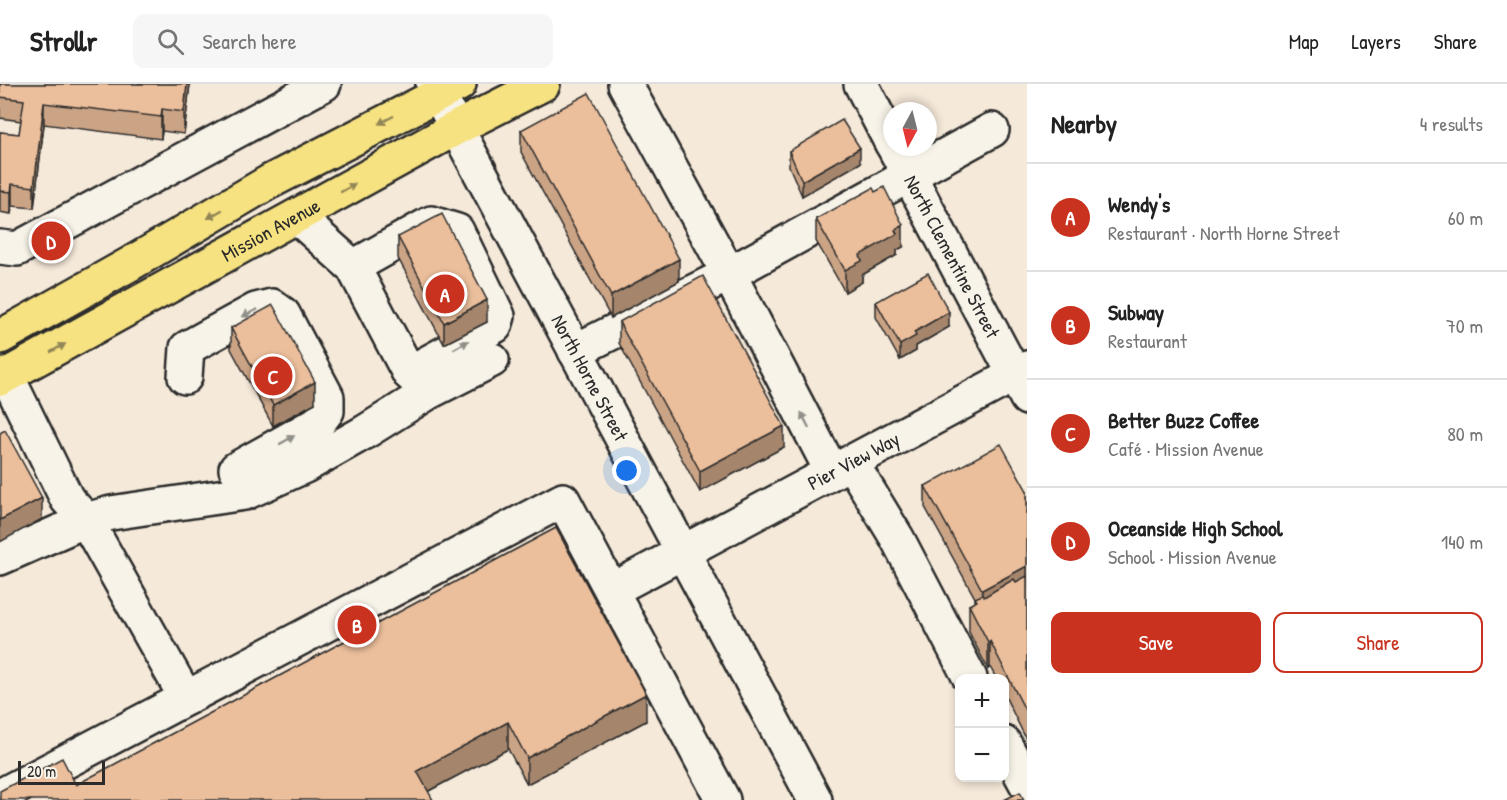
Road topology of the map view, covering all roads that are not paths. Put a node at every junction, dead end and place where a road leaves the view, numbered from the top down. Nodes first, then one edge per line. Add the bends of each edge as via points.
1 (324, 84) edge
2 (543, 84) edge
3 (625, 84) edge
4 (861, 84) edge
5 (443, 87) edge
6 (883, 126) edge
7 (458, 127) junction
8 (993, 130) dead end
9 (899, 156) edge
10 (909, 176) junction
11 (297, 217) junction
12 (0, 247) edge
13 (130, 264) junction
14 (353, 267) junction
15 (729, 274) junction
16 (0, 337) edge
17 (575, 351) junction
18 (492, 360) dead end
19 (185, 377) dead end
20 (3, 378) edge
21 (1023, 380) edge
22 (419, 382) junction
23 (841, 467) junction
24 (236, 469) dead end
25 (86, 520) junction
26 (681, 552) junction
27 (0, 558) edge
28 (612, 590) junction
29 (968, 674) edge
30 (186, 698) junction
31 (1009, 751) edge
32 (1027, 785) edge
33 (0, 796) edge
34 (723, 800) edge
35 (815, 800) edge

1 - 12 street via 17,249
2 - 7 main road, Mission Avenue
3 - 15 street
4 - 6 street, North Clementine Street
5 - 7 street, North Horne Street
5 -> 13 main road
11 -> 7 main road, Mission Avenue
7 - 17 street, North Horne Street
8 - 10 street
9 - 10 street, North Clementine Street
10 - 15 street
10 - 21 street, North Clementine Street
11 - 14 street
20 -> 11 main road, Mission Avenue
13 - 16 main road
13 - 20 main road via 100,299 8,353
14 - 22 street
22 -> 14 street via 495,326 498,316 457,231 431,223
15 - 17 street
23 -> 15 street
17 - 26 street, North Horne Street
18 - 22 street
24 -> 19 street via 318,423 327,411 327,397 283,314 272,306 256,310 187,348
20 - 25 street via 66,499
21 - 23 street, Pier View Way
22 - 25 street via 365,432 305,466 245,493 131,509
23 - 26 street, Pier View Way
23 - 29 street via 897,538
25 - 27 street
25 - 30 street
26 - 28 street, Pier View Way
26 - 35 street, North Horne Street
28 - 30 street via 563,500
28 - 34 street
30 - 33 street
31 - 32 street

